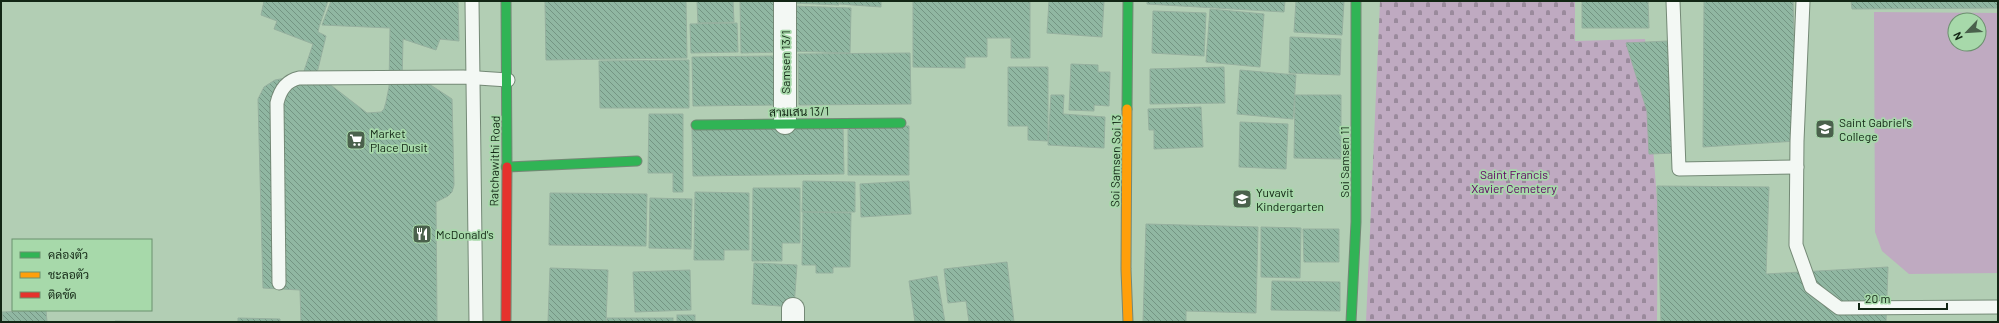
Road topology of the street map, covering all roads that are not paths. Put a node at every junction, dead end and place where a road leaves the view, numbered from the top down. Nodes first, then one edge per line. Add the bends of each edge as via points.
1 (472, 1) edge
2 (506, 1) edge
3 (785, 1) edge
4 (1128, 1) edge
5 (1356, 1) edge
6 (1673, 1) edge
7 (1803, 1) edge
8 (473, 77) junction
9 (508, 80) junction
10 (785, 123) junction
11 (901, 123) dead end
12 (696, 125) dead end
13 (637, 161) dead end
14 (506, 167) junction
15 (1797, 167) junction
16 (279, 283) dead end
17 (1998, 307) edge
18 (476, 322) edge
19 (506, 322) edge
20 (1128, 322) edge
21 (1352, 322) edge

1 - 8 lane
2 - 9 street, Ratchawithi Road
3 - 10 street, Samsen 13/1
4 - 20 street, Soi Samsen Soi 13
5 - 21 street, Soi Samsen 11 via 1356,222
6 - 15 lane via 1679,169
7 - 15 lane
8 - 9 lane
8 - 16 lane via 299,78 288,82 282,88 277,102
8 - 18 lane
9 - 14 street, Ratchawithi Road
10 - 11 street, สามเสน 13/1
10 - 12 street, สามเสน 13/1
13 - 14 street
14 - 19 street, Ratchawithi Road
15 - 17 lane via 1796,245 1811,287 1838,308

